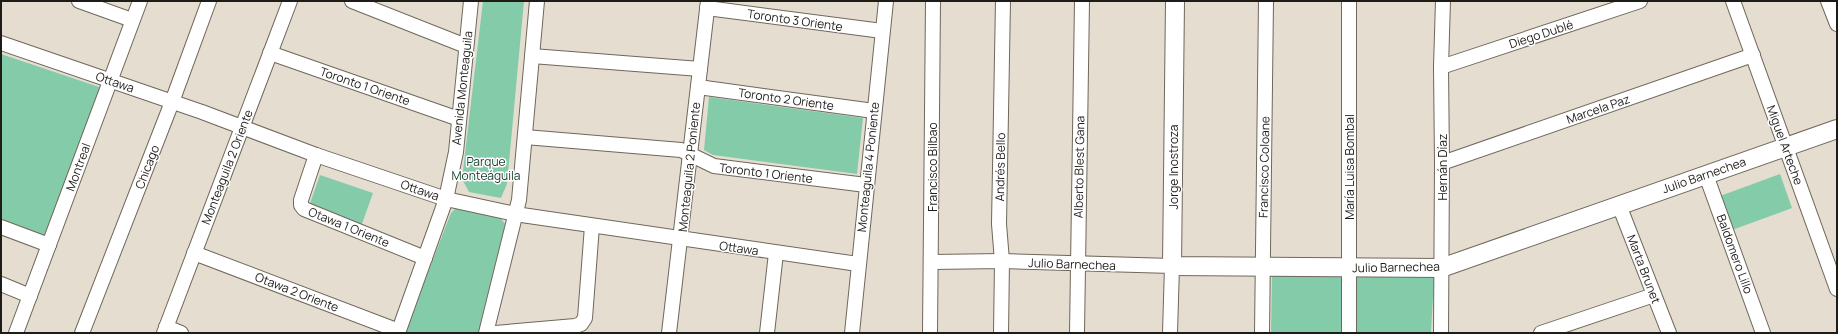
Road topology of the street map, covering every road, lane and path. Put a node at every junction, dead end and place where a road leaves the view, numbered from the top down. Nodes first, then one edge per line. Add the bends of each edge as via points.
1 (79, 1) edge
2 (140, 1) edge
3 (209, 1) edge
4 (290, 1) edge
5 (352, 1) edge
6 (471, 1) edge
7 (537, 1) edge
8 (886, 1) edge
9 (933, 1) edge
10 (1002, 1) edge
11 (1082, 1) edge
12 (1175, 1) edge
13 (1266, 1) edge
14 (1350, 1) edge
15 (1442, 1) edge
16 (1640, 1) edge
17 (1733, 1) edge
18 (1828, 1) edge
19 (708, 4) edge
20 (132, 20) junction
21 (1837, 24) edge
22 (882, 31) junction
23 (1, 43) edge
24 (466, 46) junction
25 (270, 53) junction
26 (532, 56) junction
27 (1753, 56) junction
28 (1441, 66) junction
29 (700, 69) junction
30 (110, 80) junction
31 (698, 87) junction
32 (172, 102) junction
33 (874, 111) junction
34 (459, 119) junction
35 (242, 127) junction
36 (1837, 128) edge
37 (525, 138) junction
38 (1786, 147) junction
39 (691, 154) junction
40 (316, 155) junction
41 (1442, 163) junction
42 (1706, 175) junction
43 (866, 185) junction
44 (446, 199) junction
45 (1619, 205) junction
46 (515, 214) junction
47 (592, 226) junction
48 (1, 227) edge
49 (681, 240) junction
50 (49, 245) junction
51 (194, 253) junction
52 (776, 253) junction
53 (425, 258) junction
54 (1002, 261) junction
55 (932, 262) junction
56 (858, 264) junction
57 (1078, 265) junction
58 (1172, 266) junction
59 (1263, 266) junction
60 (1442, 268) junction
61 (1349, 269) junction
62 (1, 284) edge
63 (1837, 288) edge
64 (1654, 295) junction
65 (30, 296) junction
66 (165, 330) edge
67 (399, 332) edge
68 (16, 333) edge
69 (82, 333) edge
70 (181, 333) edge
71 (486, 333) edge
72 (495, 333) edge
73 (669, 333) edge
74 (767, 333) edge
75 (852, 333) edge
76 (930, 333) edge
77 (1001, 333) edge
78 (1077, 333) edge
79 (1170, 333) edge
80 (1262, 333) edge
81 (1348, 333) edge
82 (1441, 333) edge
83 (1542, 333) edge
84 (1668, 333) edge
85 (1763, 333) edge

1 - 20 street
2 - 20 street, Montreal
3 - 32 street, Chicago
4 - 25 street, Monteaguila 2 Oriente
5 - 24 street
6 - 24 street, Avenida Monteaguila
7 - 26 street
8 - 22 street, Monteaguila 4 Poniente
9 - 55 street, Francisco Bilbao
10 - 54 street, Andrés Bello via 999,224
11 - 57 street, Alberto Blest Gana
12 - 58 street, Jorge Inostroza
13 - 59 street, Francisco Coloane
14 - 61 street, María Luisa Bombal
15 - 28 street, Hernán Díaz
16 - 28 street, Diego Dublé
17 - 27 street, Miguel Arteche
18 - 21 street
19 - 22 street, Toronto 3 Oriente
19 - 29 street, Monteaguila 2 Poniente
20 - 30 street, Montreal
22 - 33 street, Monteaguila 4 Poniente
23 - 30 street, Ottawa
24 - 34 street, Avenida Monteaguila
25 - 34 street, Toronto 1 Oriente
25 - 35 street, Monteaguila 2 Oriente
26 - 29 street
26 - 37 street
27 - 38 street, Miguel Arteche
27 - 41 street, Marcela Paz
28 - 41 street, Hernán Díaz
29 - 31 street, Monteaguila 2 Poniente
30 - 32 street, Ottawa
30 - 50 street, Montreal
31 - 33 street, Toronto 2 Oriente
31 - 39 street, Monteaguila 2 Poniente
32 - 35 street, Ottawa
32 - 69 street, Chicago
33 - 43 street, Monteaguila 4 Poniente
34 - 44 street, Avenida Monteaguila via 456,152
35 - 40 street, Ottawa
35 - 51 street, Monteaguila 2 Oriente
36 - 38 street, Julio Barnechea
37 - 39 street, Toronto 1 Oriente via 681,150
37 - 46 street via 519,200
38 - 42 street, Julio Barnechea
38 - 63 street, Miguel Arteche
39 - 43 street, Toronto 1 Oriente via 714,166
39 - 49 street, Monteaguila 2 Poniente
40 - 44 street, Ottawa
40 - 53 street, Otawa 1 Oriente via 301,200 304,209
41 - 60 street, Hernán Díaz
42 - 45 street, Julio Barnechea
42 - 85 street, Baldomero Lillo
43 - 56 street, Monteaguila 4 Poniente
44 - 46 street, Ottawa
44 - 53 street, Avenida Monteaguila
45 - 60 street, Julio Barnechea
45 - 64 street, Marta Brunet
46 - 47 street, Ottawa
46 - 71 street
47 - 49 street, Ottawa
47 - 72 street via 585,318 581,324
48 - 50 street
49 - 52 street, Ottawa
49 - 73 street, Monteaguila 2 Poniente
50 - 65 street, Montreal
51 - 66 street, Monteaguila 2 Oriente
51 - 67 street, Otawa 2 Oriente
52 - 56 street, Ottawa
52 - 74 street
53 - 67 street, Avenida Monteaguila
54 - 55 street, Julio Barnechea
54 - 57 street, Julio Barnechea
54 - 77 street, Andrés Bello
55 - 76 street, Francisco Bilbao
56 - 75 street, Monteaguila 4 Poniente
57 - 58 street, Julio Barnechea
57 - 78 street, Alberto Blest Gana
58 - 59 street, Julio Barnechea
58 - 79 street, Jorge Inostroza
59 - 61 street, Julio Barnechea
59 - 80 street, Francisco Coloane
60 - 61 street, Julio Barnechea
60 - 82 street, Hernán Díaz
61 - 81 street, María Luisa Bombal
62 - 65 street
64 - 83 street
64 - 84 street, Marta Brunet
65 - 68 street, Montreal
66 - 70 street

